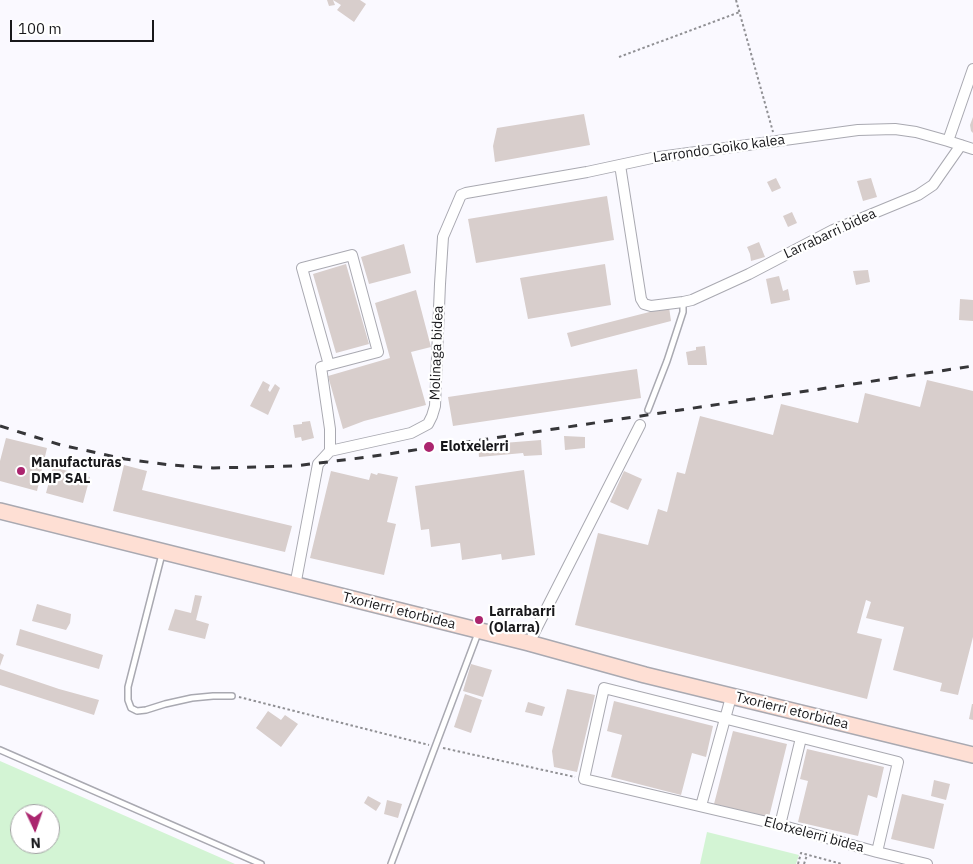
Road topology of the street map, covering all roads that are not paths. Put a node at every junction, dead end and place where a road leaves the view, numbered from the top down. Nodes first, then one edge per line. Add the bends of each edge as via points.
1 (973, 70) edge
2 (948, 141) junction
3 (961, 145) junction
4 (973, 150) edge
5 (620, 165) junction
6 (466, 193) joint
7 (683, 302) junction
8 (329, 365) junction
9 (648, 410) dead end
10 (640, 425) dead end
11 (330, 452) junction
12 (0, 511) edge
13 (163, 552) junction
14 (295, 586) junction
15 (479, 630) junction
16 (530, 643) junction
17 (232, 696) road end
18 (731, 697) junction
19 (725, 719) junction
20 (801, 738) junction
21 (0, 750) edge
22 (973, 756) edge
23 (701, 806) junction
24 (780, 825) junction
25 (877, 852) junction
26 (260, 864) edge
27 (391, 864) edge
28 (926, 864) edge

1 - 2 street
2 - 3 street, Larrondo Goiko kalea
2 - 5 street, Larrondo Goiko kalea via 916,132 876,129
3 - 4 street, Larrondo Goiko kalea
3 - 7 street, Larrabarri bidea via 933,185 918,195 833,230 749,274
5 - 6 street, Larrondo Goiko kalea
5 - 7 street, Larrabarri bidea via 640,299 651,306
6 - 11 street, Molinaga bidea via 457,201 443,236 435,406 428,424 411,434
7 - 9 lane via 683,312
8 - 8 street via 378,352 352,255 302,268
8 - 11 street via 321,367
10 - 16 street
11 - 14 street via 318,464
12 - 13 street, Txorierri etorbidea
13 - 14 street, Txorierri etorbidea
13 - 17 lane via 128,687 131,708 146,710 192,698
14 - 15 street, Txorierri etorbidea
15 - 16 street, Txorierri etorbidea
15 - 27 lane
16 - 18 street, Txorierri etorbidea
18 - 19 street
18 - 22 street, Txorierri etorbidea
19 - 20 street
19 - 23 street
19 - 23 street, Elotxelerri bidea via 604,688 584,779
20 - 24 street
20 - 25 street via 898,762
21 - 26 lane
23 - 24 street, Elotxelerri bidea
24 - 25 street, Elotxelerri bidea
25 - 28 street, Elotxelerri bidea

